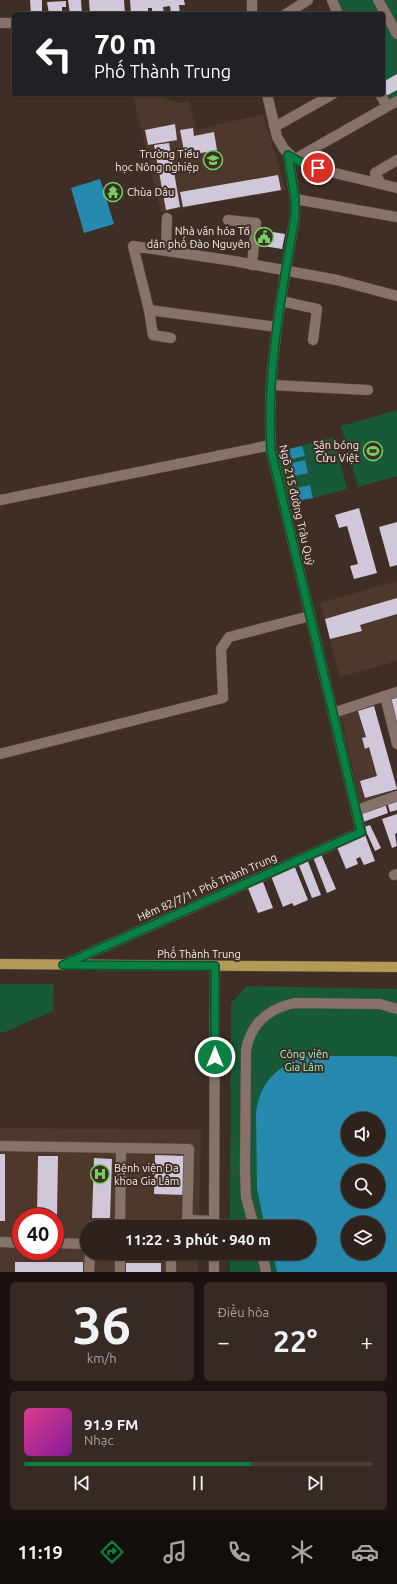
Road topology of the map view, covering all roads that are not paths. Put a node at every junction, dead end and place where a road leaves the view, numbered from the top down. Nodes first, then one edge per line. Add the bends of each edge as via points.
1 (252, 0) edge
2 (308, 0) edge
3 (332, 0) edge
4 (378, 0) edge
5 (252, 12) edge
6 (289, 12) edge
7 (337, 12) edge
8 (385, 12) edge
9 (385, 13) edge
10 (0, 22) edge
11 (12, 23) edge
12 (397, 34) edge
13 (267, 96) edge
14 (329, 96) edge
15 (381, 96) edge
16 (397, 101) edge
17 (387, 106) junction
18 (274, 126) junction
19 (292, 157) junction
20 (397, 160) edge
21 (381, 184) junction
22 (397, 188) edge
23 (295, 199) junction
24 (397, 217) edge
25 (167, 218) dead end
26 (228, 220) dead end
27 (166, 250) junction
28 (252, 265) junction
29 (286, 271) junction
30 (397, 296) edge
31 (281, 301) junction
32 (149, 310) junction
33 (277, 327) junction
34 (171, 338) dead end
35 (313, 340) dead end
36 (271, 385) junction
37 (368, 390) dead end
38 (271, 445) junction
39 (0, 500) edge
40 (310, 616) junction
41 (397, 692) edge
42 (385, 696) junction
43 (333, 713) junction
44 (397, 744) edge
45 (0, 754) edge
46 (397, 796) edge
47 (357, 810) junction
48 (361, 832) joint
49 (0, 964) edge
50 (63, 965) junction
51 (215, 966) junction
52 (397, 967) edge
53 (397, 1009) edge
54 (0, 1146) edge
55 (121, 1148) junction
56 (120, 1220) edge
57 (187, 1220) edge
58 (214, 1220) edge
59 (252, 1220) edge
60 (0, 1242) edge
61 (12, 1242) edge
62 (64, 1243) edge
63 (80, 1244) edge
64 (90, 1260) edge
65 (120, 1260) edge
66 (171, 1260) edge
67 (214, 1260) edge
68 (263, 1260) edge
69 (89, 1272) edge
70 (120, 1272) edge
71 (171, 1272) edge
72 (214, 1272) edge
73 (266, 1272) edge

1 - 5 street
2 - 6 street
3 - 7 street
4 - 8 street
9 - 12 street
10 - 11 street
13 - 18 street
14 - 18 street
15 - 17 street
16 - 17 street
17 - 19 street
18 - 19 street via 280,144
19 - 21 street via 318,168
19 - 23 street, Ngõ 215 đường Trâu Quỳ
20 - 21 street via 375,173
21 - 22 street
23 - 24 street
23 - 29 street, Ngõ 215 đường Trâu Quỳ via 295,216
25 - 27 street
26 - 28 street via 256,223
27 - 28 street
27 - 32 street via 133,246
28 - 29 street
29 - 30 street via 337,280
29 - 31 street, Ngõ 215 đường Trâu Quỳ
31 - 33 street, Ngõ 215 đường Trâu Quỳ
31 - 35 street via 317,309
32 - 33 street
32 - 34 street via 153,335
33 - 36 street, Ngõ 215 đường Trâu Quỳ
36 - 37 street
36 - 38 street, Ngõ 215 đường Trâu Quỳ
38 - 39 street
38 - 40 street, Ngõ 215 đường Trâu Quỳ
40 - 43 street, Ngõ 215 đường Trâu Quỳ
40 - 45 street via 229,637 220,650 223,698
41 - 42 street
42 - 43 street
42 - 44 street
43 - 47 street, Ngõ 215 đường Trâu Quỳ
46 - 47 street
47 - 48 street, Ngõ 215 đường Trâu Quỳ
48 - 50 street, Hẻm 82/7/11 Phố Thành Trung
49 - 50 main road, Phố Thành Trung
50 - 51 main road, Phố Thành Trung
51 - 52 main road, Phố Thành Trung
51 - 58 street
53 - 59 street via 380,1004 294,1003 268,1013 257,1024 249,1037 246,1050 245,1170 246,1197
54 - 55 street
55 - 56 street
55 - 57 street via 189,1149
60 - 61 street
62 - 63 street
64 - 69 street
65 - 70 street
66 - 71 street
67 - 72 street
68 - 73 street

